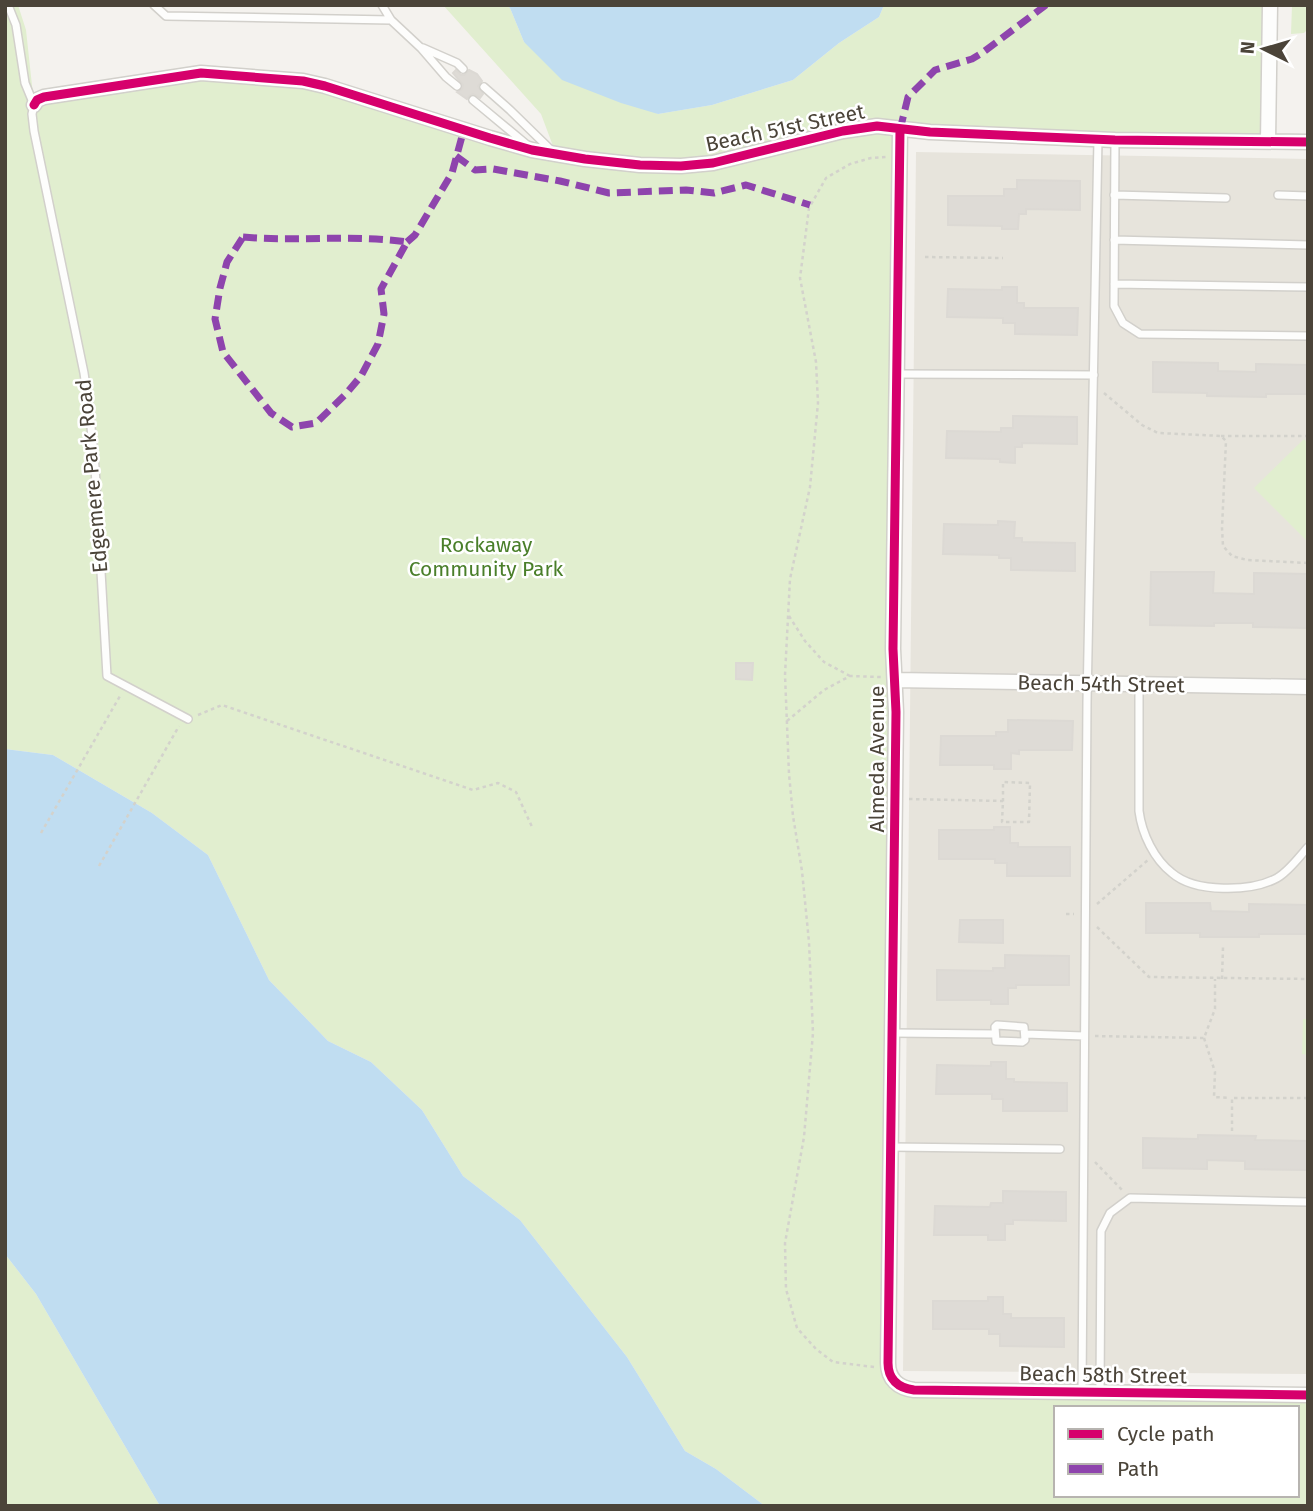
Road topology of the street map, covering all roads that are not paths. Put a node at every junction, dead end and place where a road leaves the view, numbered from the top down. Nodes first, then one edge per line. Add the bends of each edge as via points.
1 (8, 5) edge
2 (154, 5) edge
3 (382, 5) edge
4 (1270, 5) edge
5 (391, 20) junction
6 (421, 47) junction
7 (463, 69) dead end
8 (457, 86) dead end
9 (484, 87) dead end
10 (473, 100) dead end
11 (34, 105) junction
12 (900, 130) junction
13 (1098, 139) junction
14 (1115, 140) junction
15 (1268, 141) junction
16 (1308, 142) edge
17 (532, 150) junction
18 (556, 155) junction
19 (1114, 195) junction
20 (1278, 195) dead end
21 (1308, 196) edge
22 (1226, 198) dead end
23 (1114, 240) junction
24 (1308, 245) edge
25 (1114, 284) junction
26 (1308, 287) edge
27 (1308, 336) edge
28 (897, 374) junction
29 (1094, 375) junction
30 (895, 680) junction
31 (1088, 684) junction
32 (1139, 684) junction
33 (1308, 687) edge
34 (186, 718) road end
35 (1308, 847) edge
36 (892, 1032) junction
37 (995, 1034) junction
38 (1025, 1034) junction
39 (1084, 1036) junction
40 (890, 1147) junction
41 (1060, 1149) dead end
42 (1308, 1202) edge
43 (898, 1385) joint
44 (1082, 1392) junction
45 (1100, 1393) junction
46 (1308, 1395) edge

1 - 11 lane
2 - 5 lane via 166,16
3 - 5 lane
4 - 15 street
5 - 6 lane
6 - 7 lane
6 - 8 lane
9 - 18 lane
10 - 17 lane
11 - 17 street, Beach 51st Street via 44,97 192,74 303,81
11 - 34 lane, Edgemere Park Road via 34,131 89,407 107,676
12 - 13 street, Beach 51st Street
12 - 18 street, Beach 51st Street via 857,128 696,165 611,163
12 - 28 street, Almeda Avenue
13 - 14 street, Beach 51st Street
13 - 29 lane
14 - 15 street, Beach 51st Street
14 - 19 lane
15 - 16 street, Beach 51st Street
17 - 18 street, Beach 51st Street
19 - 22 lane
19 - 23 lane
20 - 21 lane
23 - 24 lane
23 - 25 lane
25 - 26 lane
25 - 27 lane via 1114,306 1123,323 1140,334
28 - 29 lane
28 - 30 street, Almeda Avenue
29 - 31 lane
30 - 31 street, Beach 54th Street
30 - 36 street, Almeda Avenue
31 - 32 street, Beach 54th Street
31 - 39 lane
32 - 33 street, Beach 54th Street
32 - 35 lane via 1141,825 1173,874 1214,888 1255,887 1279,878
36 - 37 lane
36 - 40 street, Almeda Avenue
37 - 38 lane via 996,1041 1023,1042
37 - 38 lane via 997,1025 1024,1027
38 - 39 lane
39 - 44 lane
40 - 41 lane
40 - 43 street, Almeda Avenue via 888,1369
42 - 45 lane via 1130,1198 1110,1213 1101,1231
43 - 44 street, Beach 58th Street via 914,1390
44 - 45 street, Beach 58th Street
45 - 46 street, Beach 58th Street

